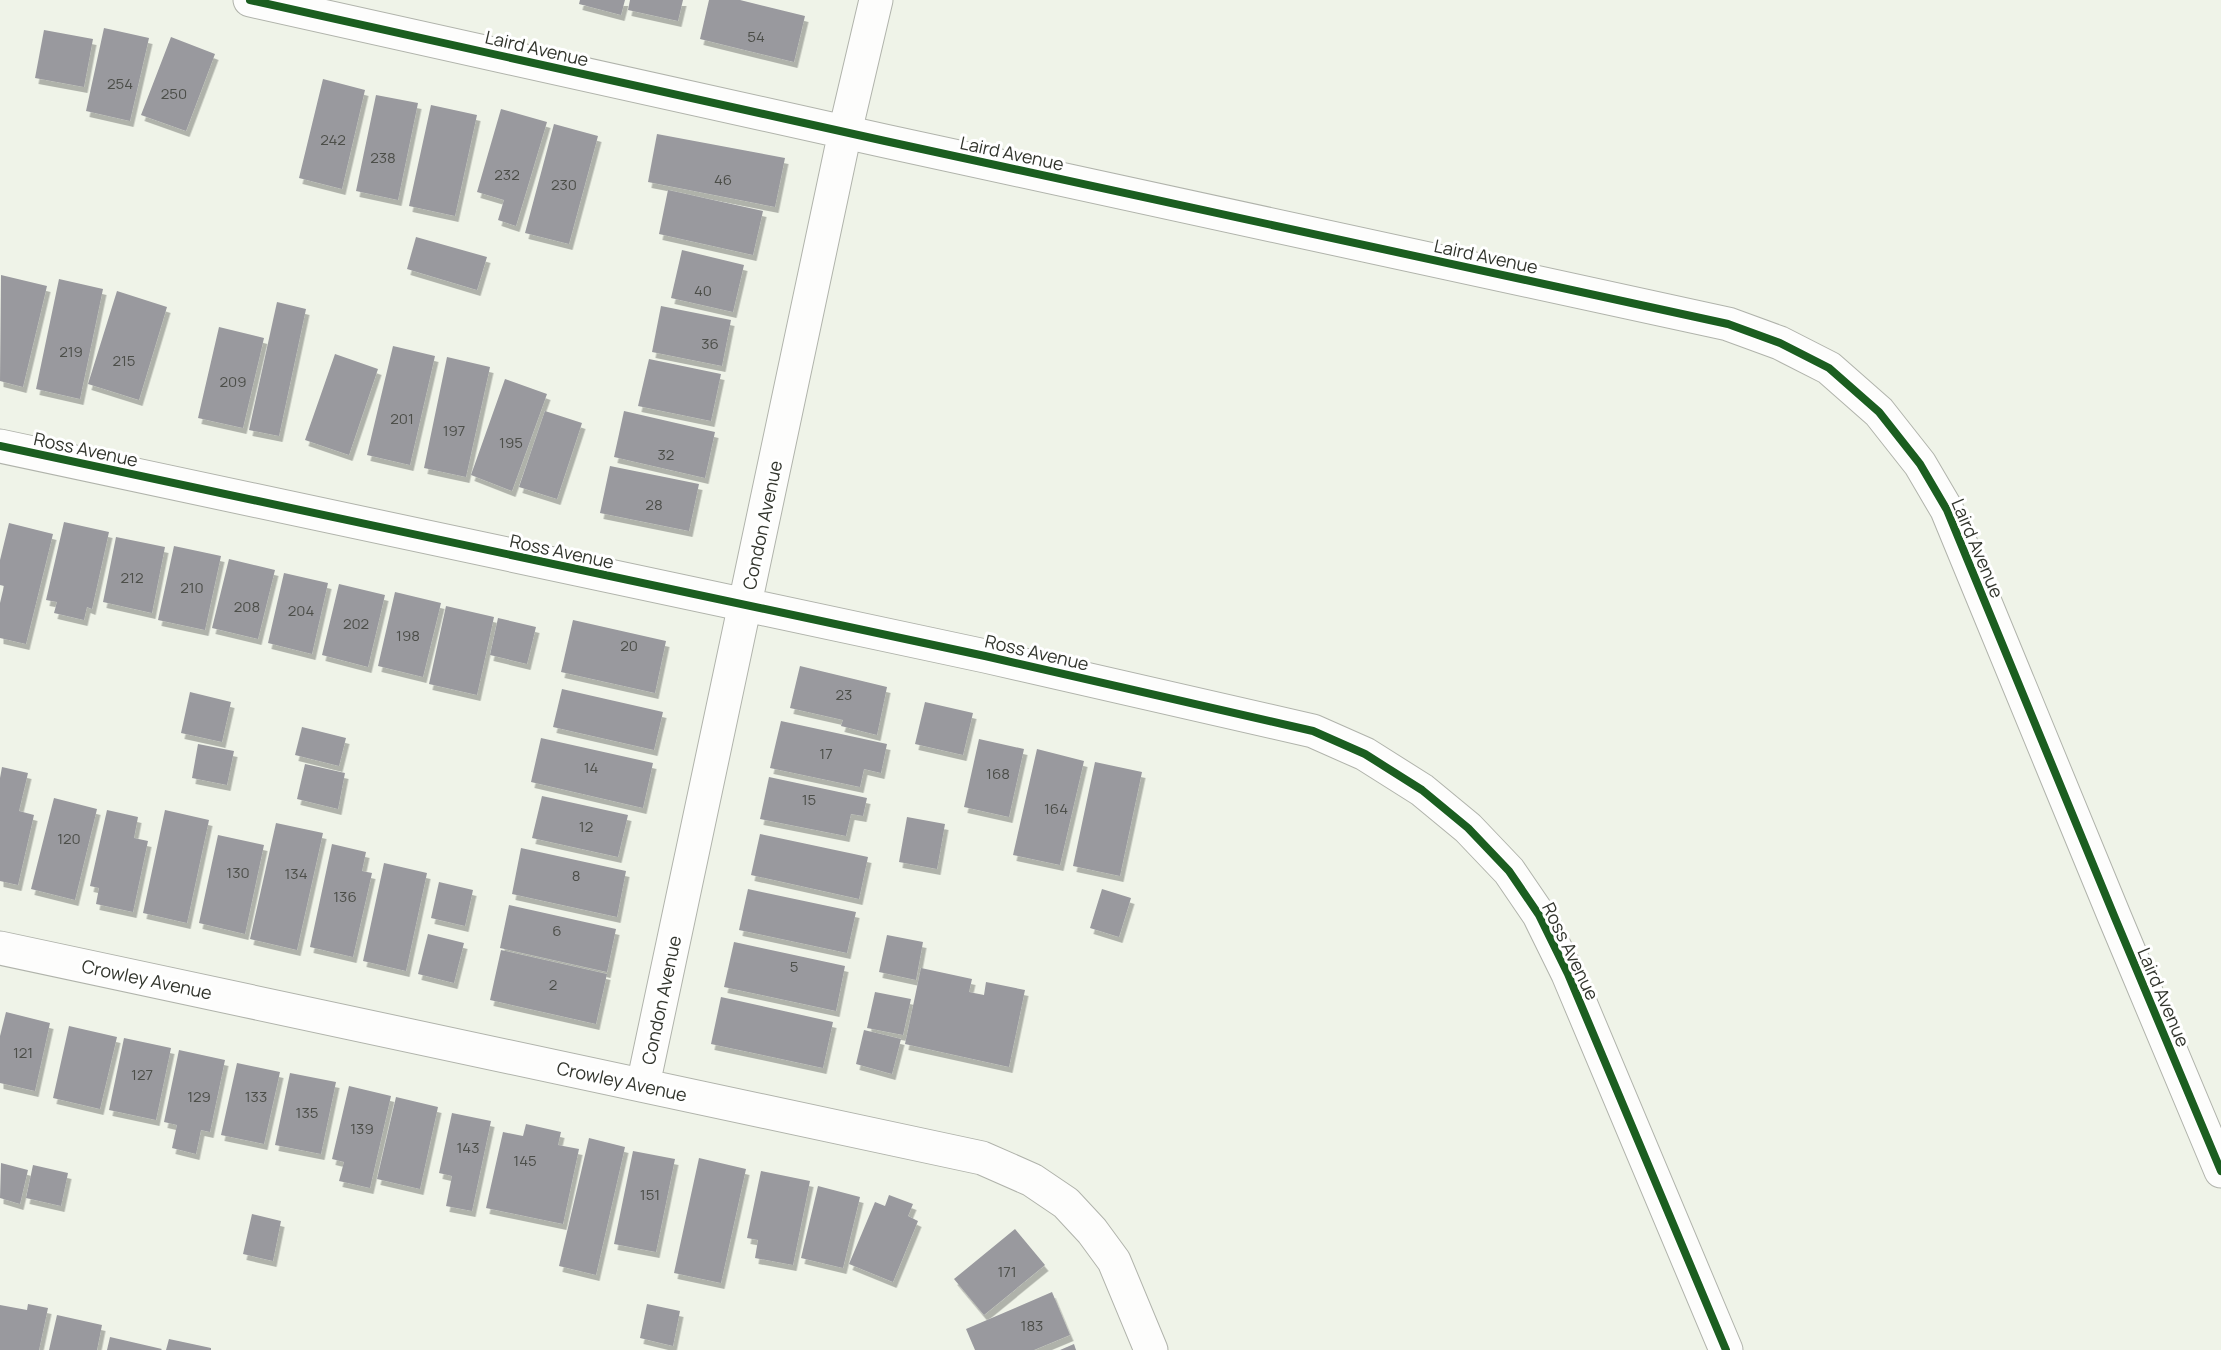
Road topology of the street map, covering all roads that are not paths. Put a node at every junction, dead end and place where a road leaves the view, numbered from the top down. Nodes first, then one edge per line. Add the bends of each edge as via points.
1 (250, 0) edge
2 (876, 0) edge
3 (845, 132) junction
4 (0, 446) edge
5 (745, 605) junction
6 (0, 948) edge
7 (643, 1085) junction
8 (2221, 1171) edge
9 (1151, 1350) edge
10 (1726, 1350) edge

1 - 3 street, Laird Avenue
2 - 3 street, Condon Avenue
3 - 5 street, Condon Avenue
3 - 8 street, Laird Avenue via 1728,324 1780,343 1829,368 1879,412 1920,464 1947,510
4 - 5 street, Ross Avenue
5 - 7 street, Condon Avenue
5 - 10 street, Ross Avenue via 1313,731 1365,754 1422,790 1476,836 1509,871 1539,915 1568,974
6 - 7 street, Crowley Avenue
7 - 9 street, Crowley Avenue via 982,1158 1032,1180 1066,1203 1114,1261

